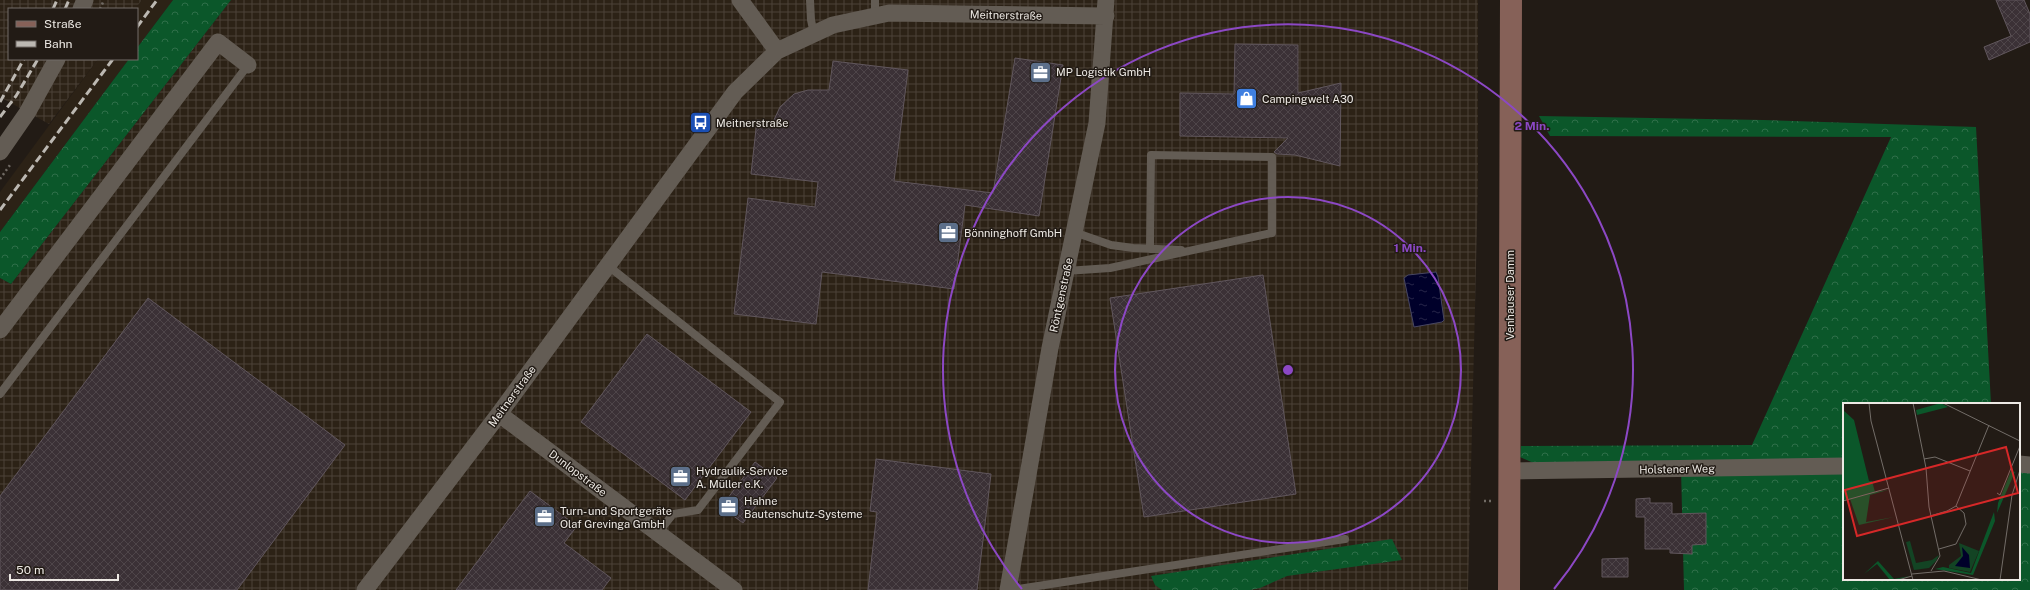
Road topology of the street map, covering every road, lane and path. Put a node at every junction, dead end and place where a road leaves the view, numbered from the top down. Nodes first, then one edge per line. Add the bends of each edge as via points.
1 (740, 0) edge
2 (810, 0) edge
3 (1511, 0) edge
4 (875, 8) edge
5 (1106, 8) edge
6 (814, 34) junction
7 (777, 51) junction
8 (56, 60) edge
9 (248, 65) joint
10 (0, 152) edge
11 (1074, 232) junction
12 (1150, 249) junction
13 (1196, 251) junction
14 (607, 265) junction
15 (1066, 271) junction
16 (0, 330) edge
17 (0, 394) edge
18 (499, 414) junction
19 (2020, 464) edge
20 (2030, 465) edge
21 (1843, 466) edge
22 (1509, 471) junction
23 (658, 533) junction
24 (1345, 538) dead end
25 (365, 590) edge
26 (734, 590) edge
27 (1008, 590) edge
28 (1012, 590) edge
29 (1509, 590) edge

1 - 7 street
2 - 6 lane
3 - 22 main road, Venhauser Damm
4 - 5 street, Meitnerstraße via 889,13
4 - 6 street, Meitnerstraße
5 - 11 street, Röntgenstraße via 1097,123
6 - 7 street, Meitnerstraße
7 - 14 street, Meitnerstraße via 735,92
8 - 10 street via 28,113
9 - 16 street via 218,42
9 - 17 lane
11 - 12 lane via 1111,245
11 - 15 street, Röntgenstraße
12 - 13 lane
12 - 13 lane via 1151,155 1272,157 1272,233
13 - 15 lane via 1110,268
14 - 18 street, Meitnerstraße
14 - 23 lane via 780,402 698,510 673,514
15 - 27 street, Röntgenstraße
18 - 23 street, Dunlopstraße
18 - 25 street, Meitnerstraße
19 - 20 street
21 - 22 street, Holstener Weg
22 - 29 main road, Venhauser Damm
23 - 26 street, Dunlopstraße
24 - 28 lane

